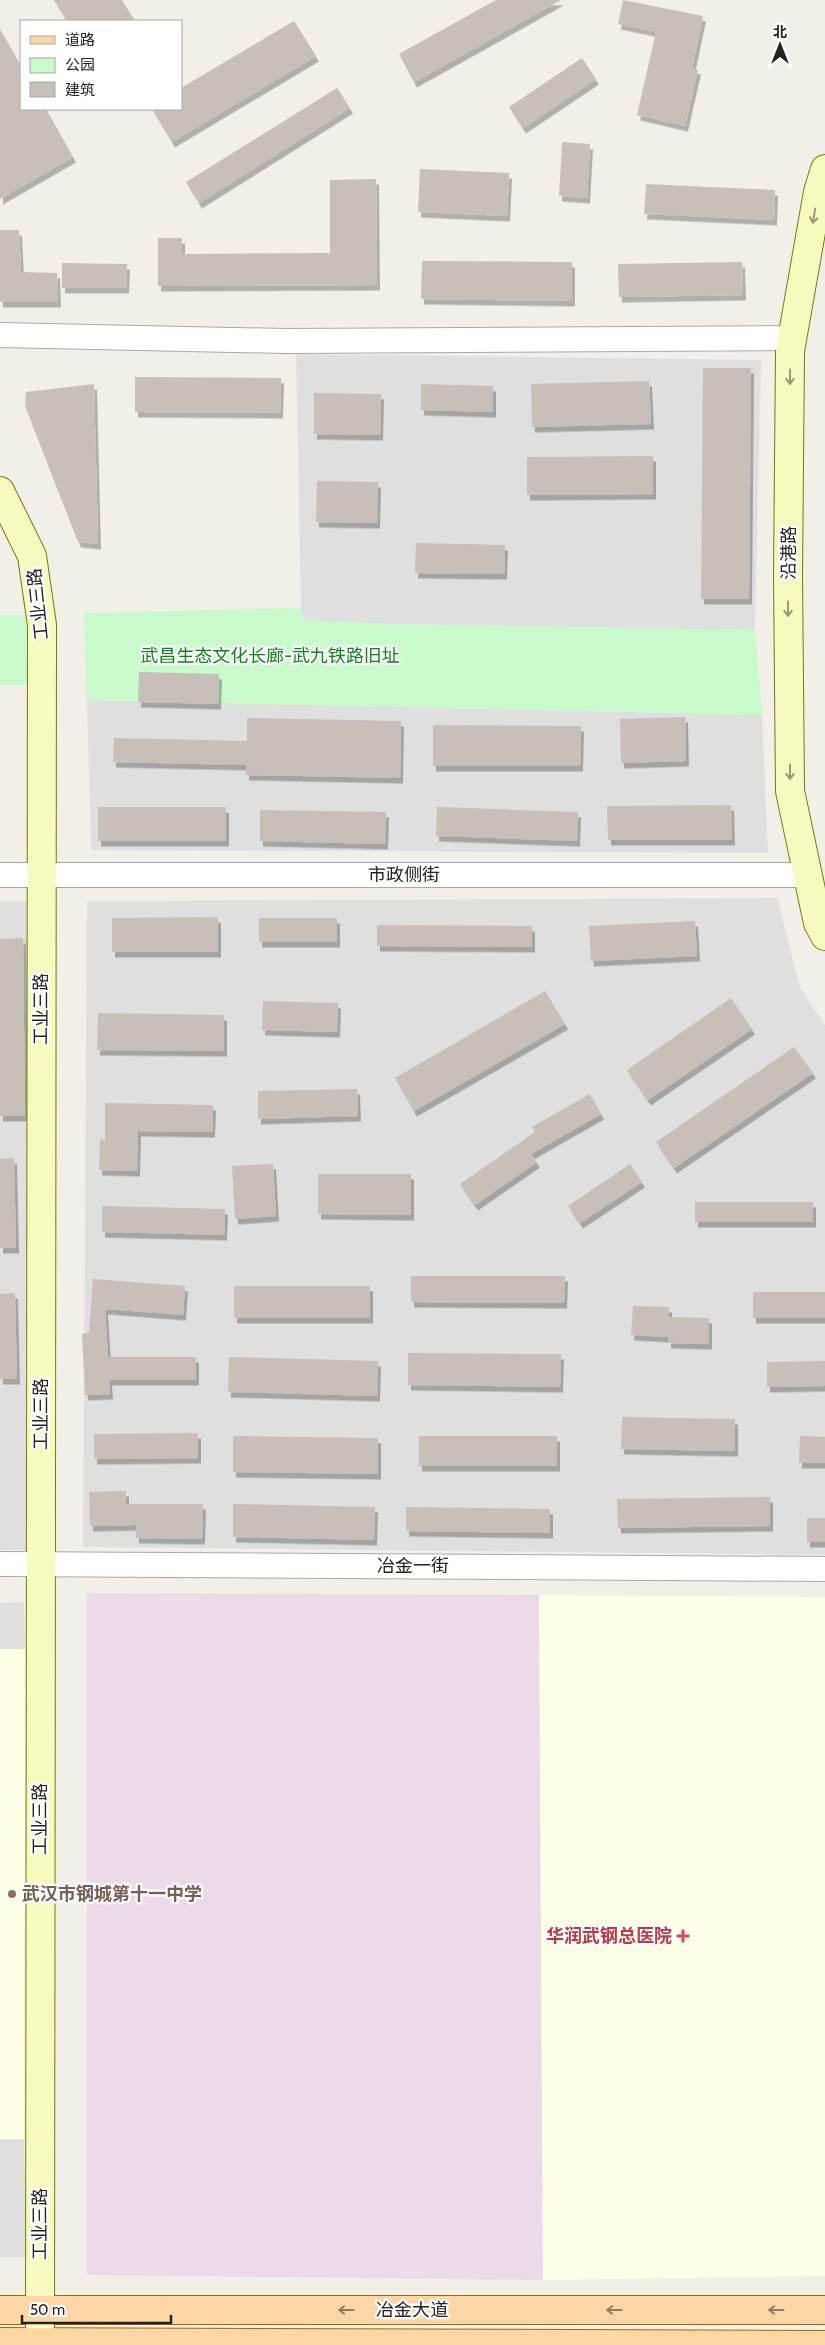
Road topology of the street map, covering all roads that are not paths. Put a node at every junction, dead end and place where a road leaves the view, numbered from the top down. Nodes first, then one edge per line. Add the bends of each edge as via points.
1 (825, 169) edge
2 (0, 335) edge
3 (792, 338) junction
4 (0, 491) edge
5 (0, 875) edge
6 (42, 875) junction
7 (808, 875) junction
8 (825, 936) edge
9 (0, 1564) edge
10 (40, 1564) junction
11 (825, 1569) edge
12 (0, 2310) edge
13 (40, 2310) junction
14 (825, 2310) edge
15 (0, 2342) edge
16 (40, 2344) edge
17 (825, 2345) edge

1 -> 3 main road, 沿港路
2 - 3 street via 285,341
3 -> 7 main road, 沿港路 via 788,566 790,791
4 - 6 main road, 工业三路 via 32,556 42,625
5 - 6 street, 市政侧街
6 - 7 street, 市政侧街
6 - 10 main road, 工业三路
7 - 8 main road, 沿港路 via 818,923
9 - 10 street, 冶金一街
10 - 11 street, 冶金一街
10 - 13 main road, 工业三路
12 - 13 main road, 冶金大道
14 -> 13 main road, 冶金大道
13 - 16 main road, 工业三路
15 - 16 main road, 冶金大道
16 - 17 main road, 冶金大道

